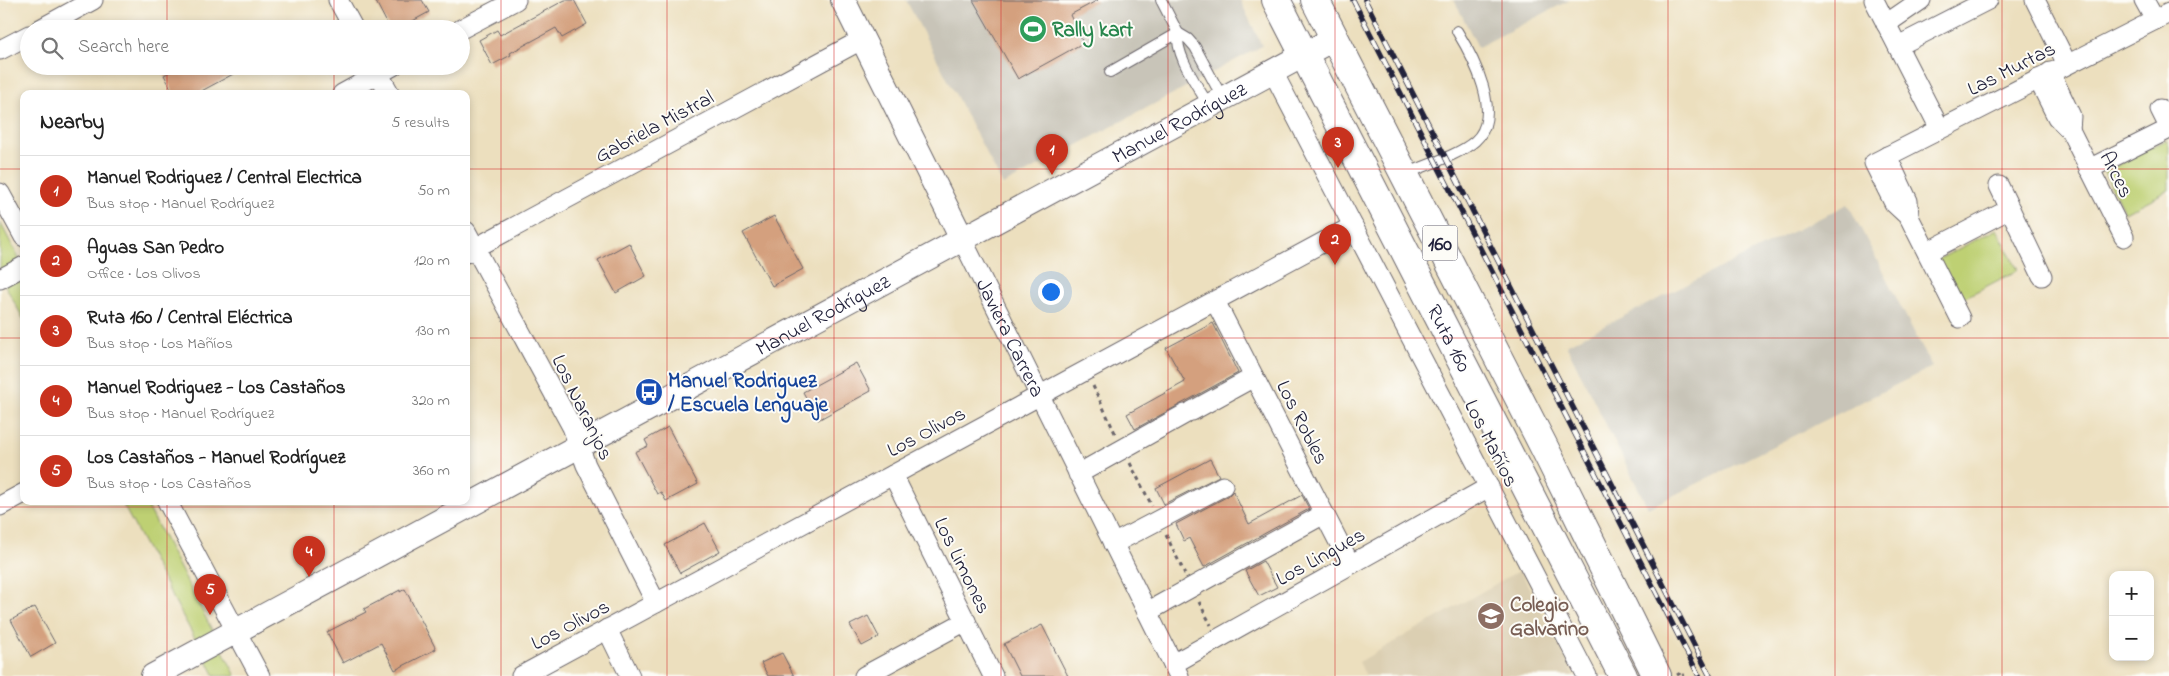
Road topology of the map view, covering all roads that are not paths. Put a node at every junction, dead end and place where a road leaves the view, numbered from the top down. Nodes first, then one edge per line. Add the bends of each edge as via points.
1 (93, 0) edge
2 (338, 0) edge
3 (516, 0) edge
4 (843, 0) edge
5 (1161, 0) edge
6 (1276, 0) edge
7 (1315, 0) edge
8 (1874, 0) edge
9 (1921, 0) edge
10 (1988, 0) edge
11 (2035, 0) edge
12 (2144, 0) edge
13 (2162, 17) edge
14 (56, 20) edge
15 (349, 20) edge
16 (1886, 24) junction
17 (470, 25) edge
18 (1458, 31) dead end
19 (1178, 33) junction
20 (862, 38) junction
21 (1335, 38) junction
22 (20, 40) edge
23 (1898, 46) junction
24 (0, 50) edge
25 (1304, 55) junction
26 (2067, 64) junction
27 (1110, 72) dead end
28 (1273, 72) junction
29 (372, 75) edge
30 (384, 75) edge
31 (2044, 76) junction
32 (348, 90) edge
33 (389, 90) edge
34 (1216, 102) junction
35 (2160, 109) dead end
36 (2169, 128) edge
37 (1940, 129) junction
38 (2089, 169) junction
39 (1405, 174) junction
40 (1999, 186) dead end
41 (0, 193) edge
42 (2010, 209) junction
43 (1354, 226) junction
44 (20, 230) edge
45 (2124, 237) dead end
46 (962, 239) junction
47 (471, 250) edge
48 (1926, 252) junction
49 (20, 268) edge
50 (2042, 276) dead end
51 (0, 279) edge
52 (1215, 301) junction
53 (1960, 318) dead end
54 (1254, 377) junction
55 (1039, 396) junction
56 (579, 446) junction
57 (1078, 474) junction
58 (893, 475) junction
59 (1223, 486) dead end
60 (1489, 487) junction
61 (20, 495) edge
62 (169, 505) edge
63 (470, 505) edge
64 (470, 505) edge
65 (0, 506) edge
66 (1324, 514) junction
67 (1113, 544) junction
68 (1350, 564) junction
69 (656, 603) junction
70 (1147, 612) junction
71 (966, 621) junction
72 (607, 629) junction
73 (238, 630) junction
74 (1176, 670) edge
75 (153, 676) edge
76 (260, 676) edge
77 (521, 676) edge
78 (630, 676) edge
79 (864, 676) edge
80 (993, 676) edge
81 (1587, 676) edge
82 (1624, 676) edge
83 (1657, 676) edge

1 - 14 street
2 - 15 street
3 - 17 street
4 - 20 street, Javiera Carrera
5 - 19 lane
6 - 25 highway, Ruta 160 / 160
7 - 21 highway, Ruta 160 / 160
8 - 16 street
9 - 16 street
10 - 23 street
11 - 26 street
12 - 13 street
13 - 26 street, Las Murtas
16 - 23 street
18 - 39 lane via 1480,79 1486,122 1479,137 1469,146
19 - 27 lane
19 - 34 lane via 1181,54
19 - 34 lane via 1195,47
20 - 46 street, Javiera Carrera
20 - 47 street, Gabriela Mistral
21 - 25 street, Manuel Rodríguez
21 - 39 highway, Ruta 160 / 160
22 - 24 street
23 - 37 street
25 - 28 street, Manuel Rodríguez
25 - 82 highway, Ruta 160 / 160
26 - 31 street, Las Murtas
28 - 34 street, Manuel Rodríguez
28 - 43 street, Los Mañíos
29 - 32 street
30 - 33 street
31 - 37 street, Las Murtas
31 - 38 street, Arces via 2071,116 2070,130
34 - 46 street, Manuel Rodríguez
35 - 36 street
36 - 38 street
37 - 48 street, Las Murtas via 1880,160 1908,201 1909,217
38 - 45 street, Arces
39 - 83 highway, Ruta 160 / 160
40 - 42 street
41 - 44 street
42 - 48 street
42 - 50 street
43 - 52 street, Los Olivos
43 - 60 street, Los Mañíos
46 - 55 street, Javiera Carrera
46 - 56 street, Manuel Rodríguez
47 - 56 street, Los Naranjos via 572,428
48 - 53 street
49 - 51 street
52 - 54 street, Los Robles
52 - 55 street, Los Olivos
54 - 57 street
54 - 66 street, Los Robles
55 - 57 street, Javiera Carrera
55 - 58 street, Los Olivos
56 - 64 street, Manuel Rodríguez
56 - 69 street, Los Naranjos
57 - 67 street, Javiera Carrera
58 - 69 street, Los Olivos
58 - 71 street, Los Limones
59 - 67 street
60 - 68 street, Los Lingues
60 - 81 street, Los Mañíos
61 - 65 street
62 - 73 street
63 - 73 street, Manuel Rodríguez
66 - 68 street, Los Robles
66 - 70 street
67 - 70 street, Javiera Carrera
68 - 74 street, Los Lingues
69 - 72 street, Los Olivos
70 - 74 street, Javiera Carrera
71 - 79 street
71 - 80 street, Los Limones
72 - 77 street, Los Olivos
72 - 78 street
73 - 75 street, Manuel Rodríguez
73 - 76 street

